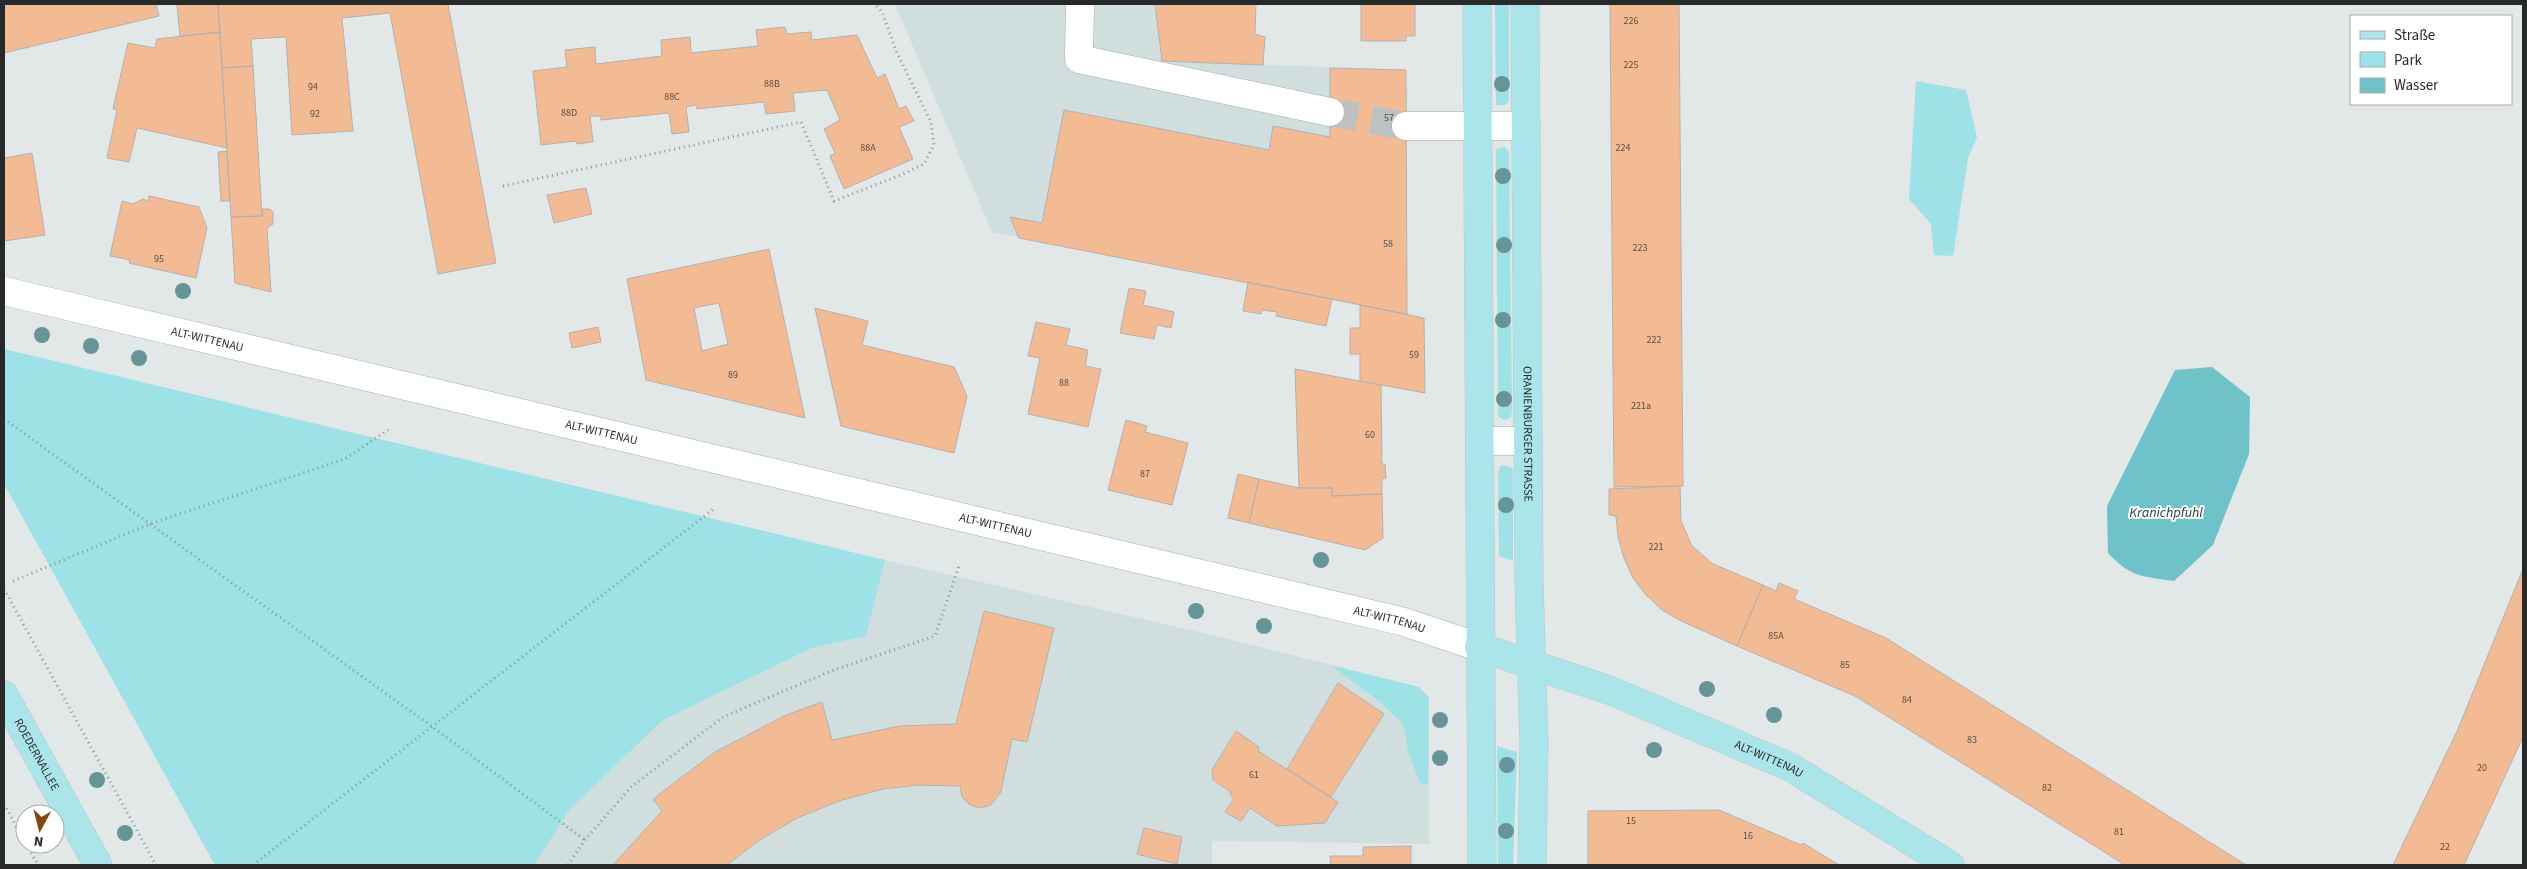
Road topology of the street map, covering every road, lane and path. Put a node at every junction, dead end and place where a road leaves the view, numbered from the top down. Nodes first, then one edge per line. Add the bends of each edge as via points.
1 (875, 4) edge
2 (1080, 4) edge
3 (1477, 4) edge
4 (1525, 4) edge
5 (1330, 112) tunnel mouth
6 (1406, 126) tunnel mouth
7 (1477, 126) junction
8 (1526, 126) junction
9 (503, 186) dead end
10 (4, 291) edge
11 (4, 420) edge
12 (388, 430) dead end
13 (1480, 441) junction
14 (1528, 441) junction
15 (715, 508) dead end
16 (150, 524) junction
17 (959, 566) dead end
18 (13, 581) dead end
19 (4, 589) edge
20 (1479, 647) junction
21 (1532, 664) junction
22 (4, 695) edge
23 (432, 726) junction
24 (4, 804) edge
25 (15, 824) edge
26 (585, 840) junction
27 (32, 854) edge
28 (38, 865) edge
29 (98, 865) edge
30 (156, 865) edge
31 (253, 865) edge
32 (568, 865) edge
33 (1482, 865) edge
34 (1532, 865) edge
35 (1950, 865) edge

1 - 9 path via 882,12 897,53 931,122 934,145 924,164 834,201 801,122
2 - 5 street via 1080,58
3 - 7 main road
4 - 8 main road, ORANIENBURGER STRASSE
6 - 7 street
7 - 8 street
7 - 13 main road
8 - 14 main road, ORANIENBURGER STRASSE
10 - 20 street, ALT-WITTENAU via 1393,619
11 - 16 path
12 - 16 path via 345,459
13 - 14 street
13 - 20 main road
14 - 21 main road, ORANIENBURGER STRASSE
15 - 23 path
16 - 18 path
16 - 23 path
17 - 26 path via 935,636 831,671 723,717 631,787
19 - 30 path
20 - 21 main road, ALT-WITTENAU
20 - 33 main road
21 - 34 main road, ORANIENBURGER STRASSE
21 - 35 main road, ALT-WITTENAU via 1609,690 1790,767
22 - 29 main road, ROEDERNALLEE
23 - 26 path
23 - 31 path
24 - 25 path
26 - 32 path
27 - 28 path

